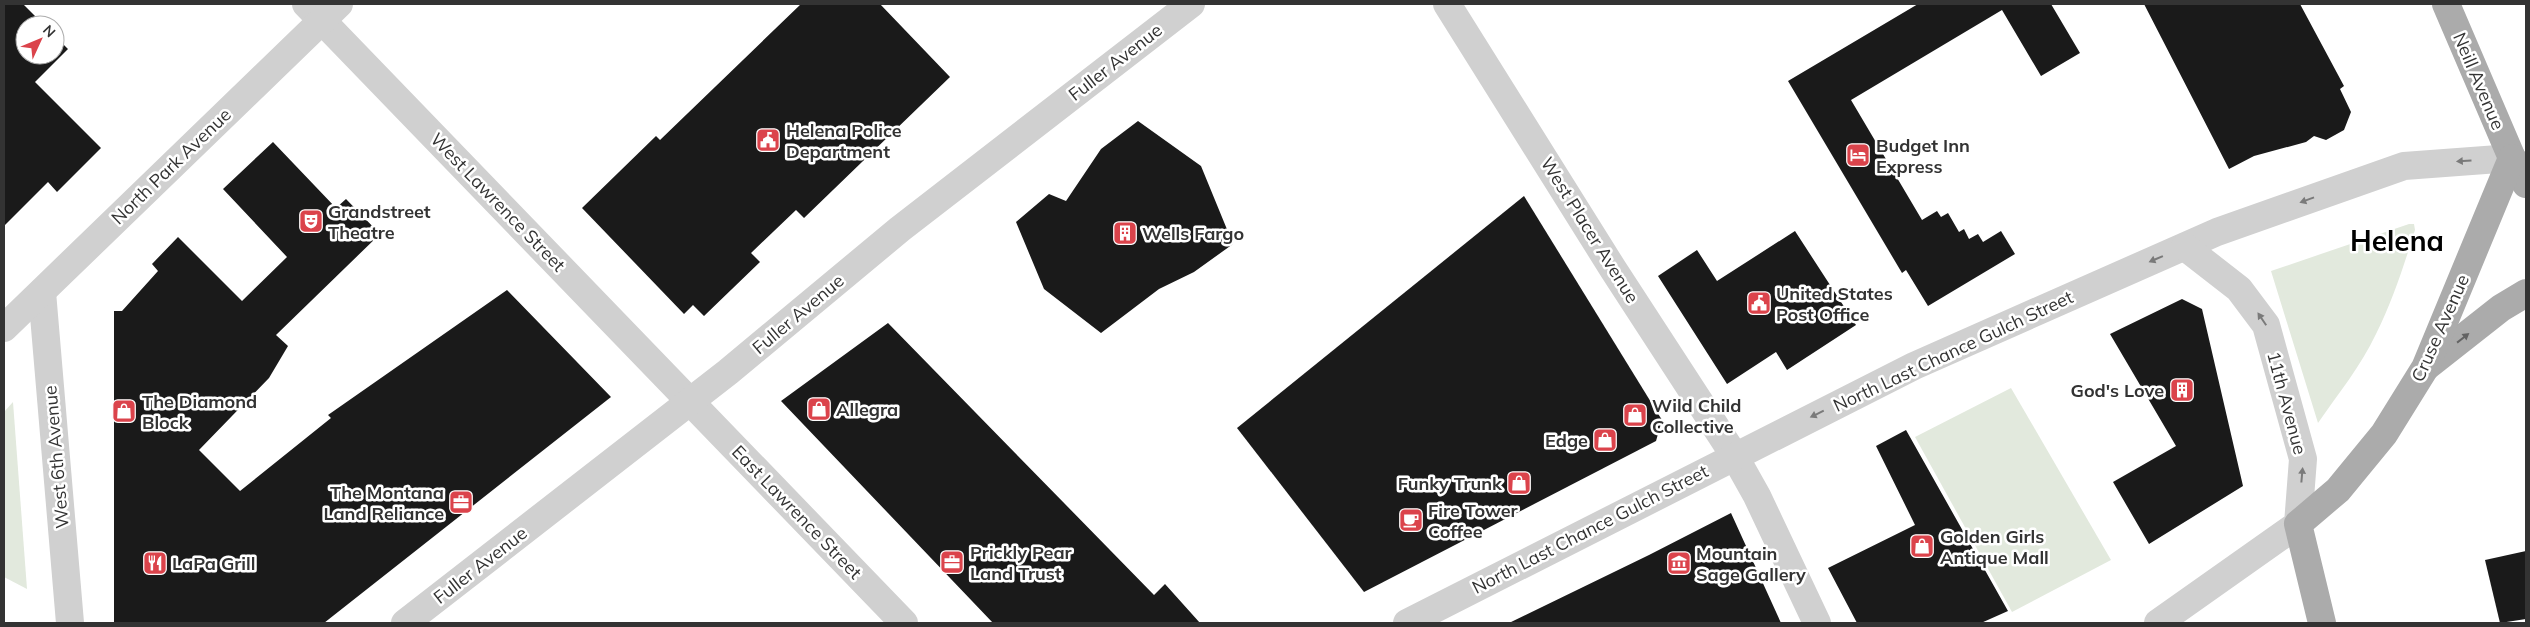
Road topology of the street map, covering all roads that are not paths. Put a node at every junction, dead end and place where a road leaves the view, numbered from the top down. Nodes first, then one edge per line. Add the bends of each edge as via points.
1 (1190, 4) edge
2 (1447, 4) edge
3 (2446, 4) edge
4 (322, 9) edge
5 (2519, 156) edge
6 (2526, 184) edge
7 (2184, 247) junction
8 (42, 292) junction
9 (2526, 294) edge
10 (4, 328) edge
11 (2425, 368) junction
12 (690, 401) junction
13 (1734, 455) junction
14 (2298, 524) junction
15 (70, 623) edge
16 (405, 623) edge
17 (904, 623) edge
18 (1407, 623) edge
19 (1817, 623) edge
20 (2158, 623) edge
21 (2322, 623) edge

1 - 12 street, Fuller Avenue via 900,229
2 - 13 street, West Placer Avenue
3 - 5 main road, Neill Avenue
4 - 8 street, North Park Avenue
4 - 12 street, West Lawrence Street
5 - 6 main road, Neill Avenue
5 -> 7 street, North Last Chance Gulch Street via 2404,166 2217,232
5 - 11 main road, Cruse Avenue
7 -> 13 street, North Last Chance Gulch Street via 1914,366
14 -> 7 street, 11th Avenue via 2304,459 2266,324 2239,288
8 - 10 street, North Park Avenue
8 - 15 street, West 6th Avenue
11 -> 9 main road via 2501,308
11 - 14 main road, Cruse Avenue via 2384,434 2344,483
12 - 16 street, Fuller Avenue
12 - 17 street, East Lawrence Street
13 - 18 street, North Last Chance Gulch Street
13 - 19 street, West Placer Avenue
14 - 20 street
14 - 21 main road, 11th Avenue

